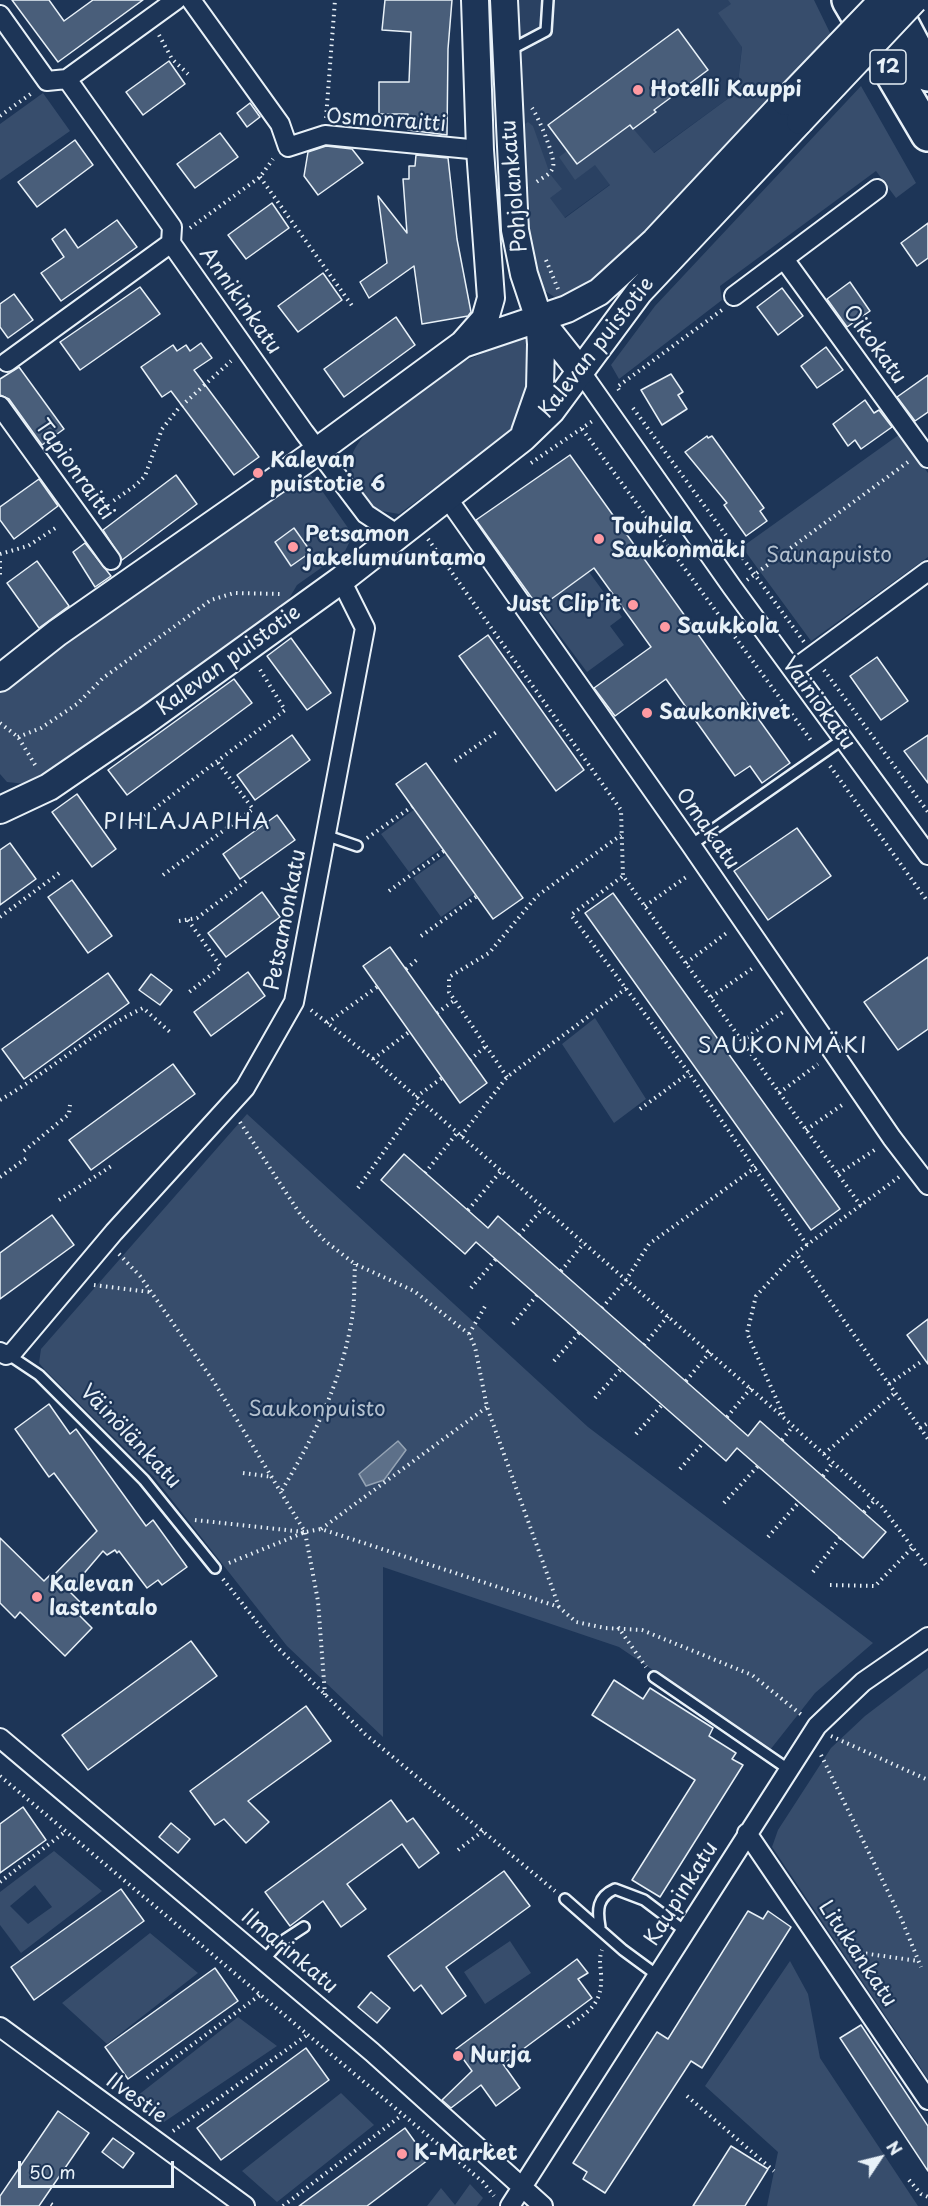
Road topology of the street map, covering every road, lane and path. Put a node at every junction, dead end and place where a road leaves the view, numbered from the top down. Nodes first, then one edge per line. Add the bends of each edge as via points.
1 (176, 0) edge
2 (191, 0) edge
3 (336, 0) edge
4 (475, 0) edge
5 (504, 0) edge
6 (548, 0) edge
7 (849, 0) edge
8 (883, 0) edge
9 (889, 0) edge
10 (897, 0) edge
11 (914, 0) edge
12 (0, 15) edge
13 (147, 21) junction
14 (505, 52) junction
15 (928, 73) edge
16 (188, 74) dead end
17 (67, 79) junction
18 (47, 81) junction
19 (529, 106) dead end
20 (793, 111) junction
21 (0, 116) edge
22 (928, 134) edge
23 (325, 135) junction
24 (480, 150) junction
25 (274, 158) dead end
26 (260, 177) junction
27 (531, 188) dead end
28 (877, 189) dead end
29 (171, 243) junction
30 (784, 259) junction
31 (734, 296) joint
32 (353, 306) dead end
33 (540, 319) junction
34 (463, 344) junction
35 (244, 346) junction
36 (7, 362) dead end
37 (581, 372) junction
38 (624, 397) dead end
39 (0, 406) edge
40 (631, 406) dead end
41 (582, 429) dead end
42 (523, 438) junction
43 (319, 450) junction
44 (925, 454) edge
45 (448, 499) junction
46 (83, 521) junction
47 (57, 527) dead end
48 (398, 535) junction
49 (425, 535) dead end
50 (0, 555) edge
51 (111, 560) dead end
52 (0, 561) edge
53 (928, 571) edge
54 (756, 575) junction
55 (0, 576) edge
56 (341, 580) junction
57 (732, 587) junction
58 (289, 592) dead end
59 (813, 654) junction
60 (259, 668) dead end
61 (793, 670) junction
62 (0, 678) edge
63 (0, 723) edge
64 (498, 731) dead end
65 (18, 737) junction
66 (843, 739) junction
67 (822, 754) junction
68 (217, 761) junction
69 (455, 761) dead end
70 (49, 787) junction
71 (4, 800) edge
72 (413, 806) dead end
73 (928, 812) edge
74 (130, 827) dead end
75 (622, 834) junction
76 (325, 835) junction
77 (691, 845) junction
78 (357, 846) joint
79 (444, 851) dead end
80 (928, 855) edge
81 (704, 865) junction
82 (62, 871) dead end
83 (163, 875) dead end
84 (624, 876) junction
85 (249, 879) dead end
86 (389, 891) dead end
87 (477, 896) dead end
88 (928, 902) edge
89 (645, 906) junction
90 (0, 917) edge
91 (188, 920) junction
92 (179, 921) dead end
93 (743, 921) junction
94 (421, 936) dead end
95 (768, 957) junction
96 (419, 958) dead end
97 (686, 963) junction
98 (406, 969) dead end
99 (377, 987) dead end
100 (628, 987) junction
101 (188, 993) dead end
102 (711, 998) junction
103 (455, 1000) junction
104 (798, 1001) junction
105 (303, 1005) dead end
106 (437, 1013) dead end
107 (327, 1023) junction
108 (170, 1032) dead end
109 (409, 1032) dead end
110 (742, 1041) junction
111 (486, 1046) junction
112 (834, 1053) junction
113 (373, 1059) junction
114 (470, 1060) dead end
115 (689, 1073) junction
116 (507, 1077) junction
117 (442, 1078) dead end
118 (860, 1092) junction
119 (779, 1093) junction
120 (418, 1099) junction
121 (0, 1100) edge
122 (70, 1105) dead end
123 (640, 1109) dead end
124 (226, 1110) junction
125 (806, 1130) junction
126 (459, 1134) junction
127 (892, 1138) junction
128 (24, 1151) dead end
129 (28, 1156) dead end
130 (112, 1165) dead end
131 (914, 1166) junction
132 (756, 1167) junction
133 (501, 1171) junction
134 (425, 1173) dead end
135 (838, 1174) junction
136 (0, 1177) edge
137 (928, 1185) edge
138 (358, 1188) dead end
139 (59, 1200) dead end
140 (861, 1206) junction
141 (543, 1208) junction
142 (468, 1210) dead end
143 (519, 1234) dead end
144 (106, 1241) junction
145 (584, 1243) junction
146 (807, 1245) junction
147 (796, 1253) junction
148 (496, 1260) dead end
149 (355, 1264) junction
150 (561, 1271) dead end
151 (626, 1280) junction
152 (90, 1285) dead end
153 (471, 1288) dead end
154 (150, 1292) junction
155 (537, 1295) dead end
156 (488, 1303) dead end
157 (602, 1308) dead end
158 (668, 1316) junction
159 (513, 1324) dead end
160 (579, 1333) dead end
161 (469, 1334) junction
162 (644, 1345) dead end
163 (710, 1352) junction
164 (5, 1354) edge
165 (554, 1361) dead end
166 (922, 1361) dead end
167 (621, 1369) dead end
168 (686, 1381) dead end
169 (889, 1384) junction
170 (751, 1388) junction
171 (895, 1393) junction
172 (595, 1398) dead end
173 (662, 1405) dead end
174 (487, 1407) junction
175 (727, 1417) dead end
176 (784, 1418) junction
177 (928, 1423) edge
178 (793, 1426) junction
179 (920, 1428) junction
180 (636, 1434) dead end
181 (928, 1438) edge
182 (782, 1440) dead end
183 (704, 1442) dead end
184 (824, 1454) junction
185 (833, 1462) junction
186 (758, 1466) dead end
187 (680, 1469) dead end
188 (243, 1473) dead end
189 (823, 1476) dead end
190 (273, 1477) junction
191 (282, 1490) junction
192 (874, 1501) junction
193 (799, 1502) dead end
194 (724, 1503) dead end
195 (864, 1512) dead end
196 (174, 1518) junction
197 (321, 1528) junction
198 (305, 1532) junction
199 (768, 1537) dead end
200 (840, 1538) dead end
201 (912, 1548) junction
202 (215, 1568) junction
203 (928, 1568) edge
204 (813, 1572) dead end
205 (830, 1585) dead end
206 (559, 1607) junction
207 (618, 1627) junction
208 (928, 1637) edge
209 (654, 1677) joint
210 (325, 1695) junction
211 (817, 1726) junction
212 (0, 1738) edge
213 (821, 1754) dead end
214 (788, 1770) junction
215 (0, 1776) edge
216 (928, 1780) edge
217 (483, 1831) junction
218 (66, 1832) junction
219 (747, 1833) junction
220 (458, 1850) dead end
221 (0, 1882) edge
222 (565, 1899) joint
223 (304, 1927) dead end
224 (600, 1927) junction
225 (686, 1931) junction
226 (827, 1949) junction
227 (264, 1960) junction
228 (918, 1961) junction
229 (921, 1967) dead end
230 (657, 1975) junction
231 (260, 1995) junction
232 (0, 2027) edge
233 (568, 2027) dead end
234 (307, 2035) junction
235 (147, 2078) dead end
236 (687, 2096) dead end
237 (928, 2100) edge
238 (402, 2115) junction
239 (157, 2142) junction
240 (774, 2171) dead end
241 (909, 2180) dead end
242 (483, 2182) dead end
243 (522, 2185) junction
244 (928, 2197) edge
245 (245, 2206) edge
246 (283, 2206) edge
247 (510, 2206) edge
248 (543, 2206) edge

1 - 13 street
2 - 23 street, Osmonraitti via 280,124 288,147
3 - 23 path
4 - 24 main road, Pohjolankatu
5 - 14 main road, Pohjolankatu
6 - 14 lane via 546,31
7 - 22 highway, 12
8 - 20 main road, Kalevan puistotie, bridge
9 - 15 highway, 12
10 - 15 highway
11 - 20 main road, Kalevan puistotie, bridge
12 - 18 street
13 - 16 path via 172,59
13 - 17 street
14 - 33 main road, Pohjolankatu via 515,230 524,274
17 - 18 street
17 - 29 street, Annikinkatu via 172,226
18 - 21 path
19 - 27 path via 538,117 554,161 550,174
20 - 33 main road, Kalevan puistotie via 599,292
20 - 37 main road, Kalevan puistotie via 639,292
23 - 24 street, Osmonraitti
24 - 34 main road, Pohjolankatu via 491,298 485,319
25 - 26 path
26 - 29 path
26 - 32 path
28 - 30 street
29 - 35 street, Annikinkatu
29 - 36 street
30 - 31 street
30 - 44 street, Oikokatu
31 - 38 path via 725,308 617,387
33 - 34 main road, Kalevan puistotie
33 - 37 main road, Vainiokatu
33 - 42 main road, Pohjolankatu via 540,389
34 - 43 main road, Kalevan puistotie
35 - 43 street, Annikinkatu
35 - 46 path via 162,429 145,476
37 - 42 main road, Kalevan puistotie via 551,411
37 - 57 street, Vainiokatu
39 - 46 street, Tapionraitti
40 - 54 path
41 - 67 path
42 - 45 main road, Kalevan puistotie
43 - 48 street, Annikinkatu via 366,514
43 - 62 main road, Kalevan puistotie via 57,633
44 - 54 path
45 - 48 main road, Kalevan puistotie
45 - 77 street, Omakatu
46 - 51 street, Tapionraitti
47 - 50 path via 28,546
48 - 56 main road, Kalevan puistotie
49 - 75 path via 621,810
52 - 55 path
53 - 59 street
54 - 57 path
54 - 59 path
56 - 70 main road, Kalevan puistotie
56 - 76 street, Petsamonkatu via 365,628
57 - 61 street, Vainiokatu
58 - 65 path via 234,593 211,600 103,678 77,704 41,728
59 - 61 street
59 - 73 path
60 - 68 path via 285,710
61 - 66 street, Vainiokatu
63 - 65 path
64 - 69 path
65 - 70 path
66 - 67 lane
66 - 80 street, Vainiokatu
67 - 77 lane
67 - 88 path
68 - 74 path
68 - 83 path via 253,809
70 - 71 main road, Kalevan puistotie
72 - 78 path
75 - 84 path
75 - 103 path via 537,896 489,953 449,977 449,992
76 - 78 lane
76 - 124 street, Petsamonkatu via 294,1002 245,1088
77 - 81 street, Omakatu
79 - 86 path
81 - 89 path
81 - 93 street, Omakatu
82 - 90 path
84 - 89 path
84 - 100 path via 571,915
85 - 91 path via 197,918
87 - 94 path
89 - 97 path
91 - 92 path
91 - 101 path via 221,967
93 - 95 street, Omakatu
93 - 97 path
95 - 102 path
95 - 104 street, Omakatu
96 - 98 path
97 - 102 path
99 - 107 path
100 - 115 path
100 - 116 path
102 - 110 path
103 - 106 path
103 - 111 path
104 - 110 path
104 - 112 street, Omakatu
105 - 107 path
107 - 113 path
108 - 121 path via 143,1008
109 - 113 path
110 - 119 path
111 - 114 path
111 - 116 path
112 - 118 street, Omakatu
112 - 119 path
113 - 120 path
115 - 123 path
115 - 132 path
116 - 126 path
117 - 120 path
118 - 125 path
118 - 127 street, Omakatu
119 - 125 path
120 - 126 path
120 - 138 path
122 - 128 path via 69,1114
124 - 144 street, Petsamonkatu
124 - 149 path via 237,1117 300,1214
125 - 135 path
126 - 133 path
126 - 134 path
127 - 131 street, Omakatu
127 - 135 path
129 - 136 path
130 - 139 path
131 - 137 street, Omakatu
131 - 140 path
132 - 146 path
132 - 151 path via 649,1244
133 - 141 path
133 - 142 path
135 - 140 path
140 - 146 path
141 - 143 path
141 - 145 path
144 - 154 path
144 - 164 street, Petsamonkatu
145 - 150 path
145 - 151 path
146 - 147 path
147 - 169 path
147 - 176 path via 756,1296 747,1333
148 - 153 path
149 - 161 path via 414,1291
149 - 191 path via 351,1323 334,1388 310,1443
151 - 157 path
151 - 158 path
152 - 154 path
154 - 190 path via 214,1382
155 - 159 path
156 - 161 path
158 - 162 path
158 - 163 path
160 - 165 path
161 - 174 path
163 - 168 path
163 - 170 path
164 - 196 lane, Väinölänkatu via 39,1375 144,1480
166 - 169 path
167 - 172 path
169 - 171 path
170 - 175 path
170 - 176 path
171 - 179 path
171 - 184 path
173 - 180 path
174 - 197 path
174 - 206 path
176 - 178 path
177 - 179 path
178 - 182 path
178 - 184 path
179 - 181 path
183 - 187 path
184 - 185 path
185 - 189 path
185 - 192 path
186 - 194 path
188 - 190 path
190 - 191 path
191 - 198 path
192 - 195 path
192 - 201 path
193 - 199 path
196 - 198 path
196 - 202 lane, Väinölänkatu
197 - 198 path
197 - 206 path
198 - 202 path
198 - 210 path via 318,1601
200 - 204 path
201 - 203 path
201 - 205 path via 875,1587
202 - 210 path via 274,1644
206 - 207 path via 576,1622
207 - 209 path
207 - 211 path via 642,1630 752,1675
208 - 211 street, Kaupinkatu via 863,1682
209 - 214 lane
210 - 217 path via 364,1734
211 - 214 street, Kaupinkatu
211 - 216 path
212 - 227 street, Ilmarinkatu
213 - 228 path via 902,1918
214 - 219 street, Kaupinkatu
215 - 218 path
217 - 220 path
217 - 222 path
218 - 221 path
218 - 231 path
219 - 225 street, Kaupinkatu
219 - 226 street, Litukankatu
222 - 224 lane
223 - 227 lane via 278,1944
224 - 225 lane via 600,1902 615,1889 644,1900
224 - 230 lane
224 - 233 path via 606,1942 600,1956 602,1989 598,2001
225 - 230 street, Kaupinkatu
226 - 228 path
226 - 237 street, Litukankatu
227 - 243 street, Ilmarinkatu
228 - 229 path
230 - 243 street, Kaupinkatu
231 - 234 path
231 - 235 path
232 - 239 street, Ilvestie
234 - 238 path
234 - 239 path
236 - 240 path
238 - 242 path
238 - 246 path
239 - 245 street, Ilvestie
241 - 244 path
243 - 247 street, Kaupinkatu
243 - 248 street, Ilmarinkatu

